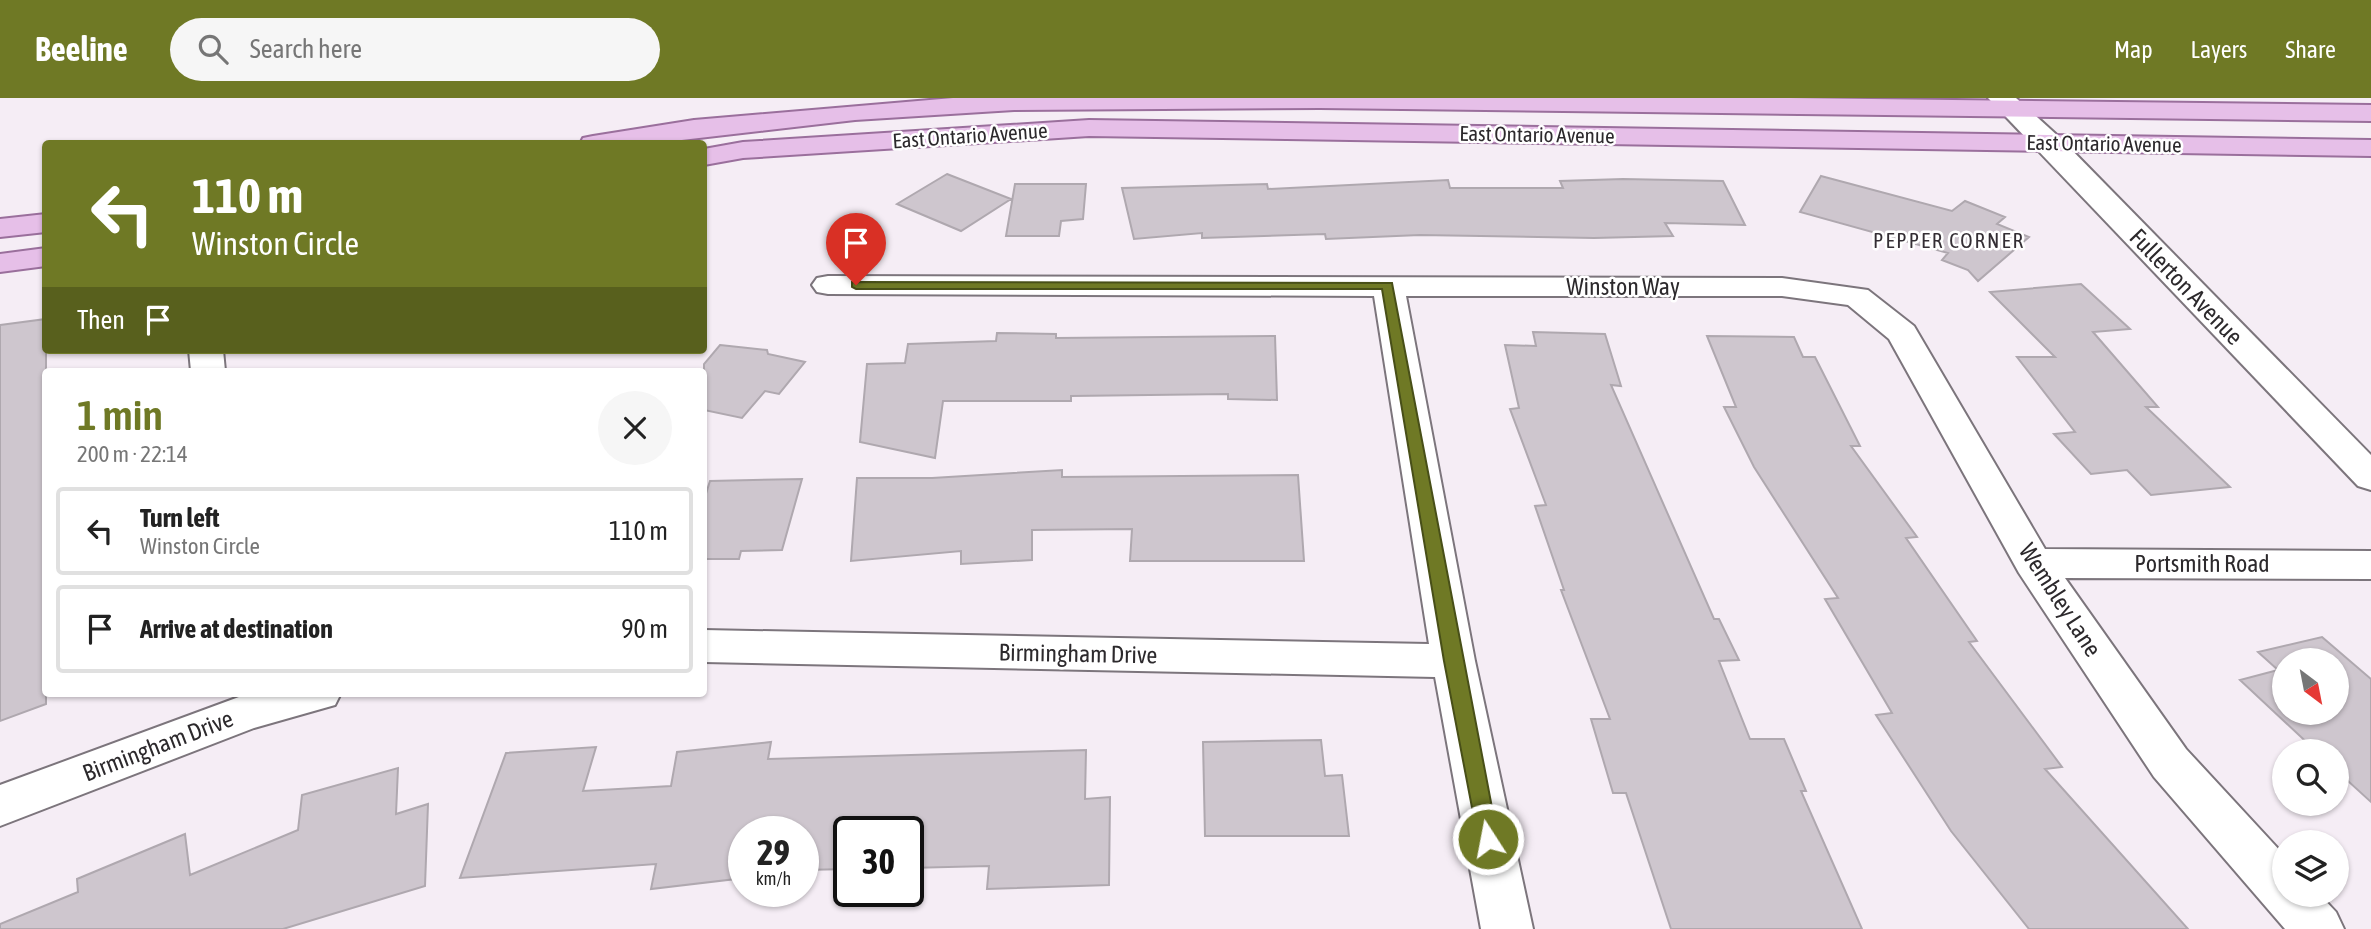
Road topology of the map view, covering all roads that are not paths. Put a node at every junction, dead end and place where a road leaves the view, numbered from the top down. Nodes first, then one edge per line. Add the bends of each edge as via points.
1 (1125, 101) junction
2 (2008, 104) edge
3 (2371, 114) edge
4 (618, 140) edge
5 (2049, 143) junction
6 (2371, 148) edge
7 (743, 150) junction
8 (707, 156) edge
9 (42, 223) edge
10 (0, 228) edge
11 (42, 258) edge
12 (0, 264) edge
13 (828, 285) dead end
14 (1388, 285) junction
15 (1857, 297) joint
16 (2371, 477) edge
17 (2033, 563) junction
18 (2371, 565) edge
19 (707, 646) edge
20 (1453, 661) junction
21 (290, 697) edge
22 (246, 703) edge
23 (0, 806) edge
24 (2272, 878) edge
25 (2298, 907) edge
26 (1507, 929) edge
27 (2318, 929) edge

1 - 2 main road, East Ontario Avenue
1 - 4 main road, East Ontario Avenue via 1014,102 855,112
1 - 7 main road via 1109,115 792,139
2 - 3 main road, East Ontario Avenue
2 - 5 street, Fullerton Avenue
5 - 6 main road, East Ontario Avenue
5 - 7 main road, East Ontario Avenue via 1089,128
5 - 16 street, Fullerton Avenue
7 - 8 main road, East Ontario Avenue
9 - 10 main road
11 - 12 main road
13 - 14 street, Winston Way
14 - 15 street, Winston Way via 1782,287
14 - 20 street
15 - 17 street, Wembley Lane via 1902,333
17 - 18 street, Portsmith Road
17 - 24 street, Wembley Lane via 2170,763
19 - 20 street, Birmingham Drive
20 - 26 street
21 - 22 street, Birmingham Drive
22 - 23 street, Birmingham Drive
25 - 27 street, Wembley Lane

